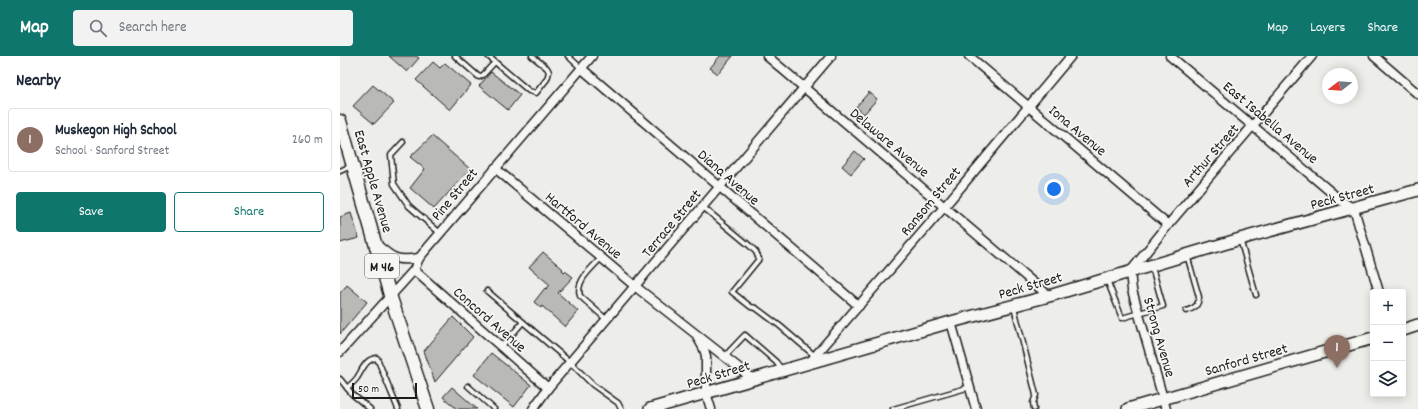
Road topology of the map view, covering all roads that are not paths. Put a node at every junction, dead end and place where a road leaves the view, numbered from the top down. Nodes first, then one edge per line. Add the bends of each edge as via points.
1 (455, 56) edge
2 (488, 56) edge
3 (532, 56) edge
4 (568, 56) edge
5 (592, 56) edge
6 (767, 56) edge
7 (831, 56) edge
8 (969, 56) edge
9 (1071, 56) edge
10 (1170, 56) edge
11 (1312, 56) edge
12 (1374, 56) edge
13 (495, 62) junction
14 (581, 68) junction
15 (804, 88) junction
16 (1418, 94) edge
17 (1029, 107) junction
18 (340, 122) edge
19 (1254, 126) junction
20 (403, 142) dead end
21 (353, 165) junction
22 (495, 168) junction
23 (340, 171) edge
24 (719, 187) junction
25 (1418, 190) edge
26 (945, 206) junction
27 (703, 207) junction
28 (1354, 208) junction
29 (1168, 225) junction
30 (440, 232) junction
31 (1240, 239) junction
32 (375, 243) junction
33 (1187, 255) junction
34 (419, 258) junction
35 (601, 258) junction
36 (1151, 264) junction
37 (414, 270) junction
38 (1130, 272) junction
39 (1107, 279) junction
40 (636, 287) junction
41 (1378, 289) edge
42 (487, 291) dead end
43 (390, 295) junction
44 (1256, 295) dead end
45 (1049, 296) junction
46 (859, 306) junction
47 (1013, 306) junction
48 (1186, 311) dead end
49 (1139, 313) junction
50 (607, 320) junction
51 (523, 322) junction
52 (951, 322) junction
53 (1418, 325) edge
54 (1406, 329) edge
55 (694, 332) junction
56 (1370, 339) edge
57 (501, 347) junction
58 (340, 352) edge
59 (724, 356) junction
60 (812, 360) junction
61 (571, 362) junction
62 (782, 370) junction
63 (340, 378) edge
64 (753, 379) junction
65 (468, 386) dead end
66 (970, 387) junction
67 (347, 388) junction
68 (548, 388) junction
69 (706, 393) junction
70 (1165, 404) edge
71 (370, 409) edge
72 (398, 409) edge
73 (428, 409) edge
74 (494, 409) edge
75 (533, 409) edge
76 (621, 409) edge
77 (650, 409) edge
78 (711, 409) edge
79 (893, 409) edge
80 (976, 409) edge
81 (1034, 409) edge
82 (1128, 409) edge

1 - 13 lane via 479,77
2 - 13 lane
3 - 13 lane via 550,72 536,93 529,92
4 - 14 lane
5 - 14 street, Pine Street
6 - 15 street, Delaware Avenue
7 - 15 street, Terrace Street
8 - 17 street, Iona Avenue
9 - 17 street, Ransom Street
10 - 19 street, East Isabella Avenue
11 - 19 street, Arthur Street
12 - 16 street
14 - 22 street, Pine Street
14 - 24 street, Diana Avenue
15 - 24 street, Terrace Street
15 - 26 street, Delaware Avenue
17 - 26 street, Ransom Street
17 - 29 street, Iona Avenue
18 - 21 main road, East Apple Avenue / M 46
19 - 28 street, East Isabella Avenue via 1338,199
19 - 29 street, Arthur Street
20 - 30 lane via 391,155 394,184 409,206
21 - 23 lane
21 - 32 main road, East Apple Avenue / M 46
22 - 30 street, Pine Street
22 - 35 street, Hartford Avenue
24 - 27 street, Terrace Street
24 - 46 street, Diana Avenue
25 - 28 street, Peck Street
26 - 45 street, Delaware Avenue
26 - 46 street, Ransom Street
27 - 40 street, Terrace Street
27 - 60 lane via 756,252 758,259 732,292 751,308 756,308
28 - 31 street, Peck Street
28 - 41 street
29 - 38 street, Arthur Street
30 - 34 street, Pine Street
31 - 33 street, Peck Street
31 - 44 lane
32 - 34 street via 396,259
32 - 43 main road, East Apple Avenue / M 46
33 - 36 street, Peck Street
33 - 48 lane via 1199,303
34 - 37 street, Pine Street
35 - 40 street, Hartford Avenue
35 - 50 lane via 579,284 578,290 580,296
36 - 38 street, Peck Street
36 - 49 lane via 1163,306
37 - 43 street, Pine Street
37 - 57 street, Concord Avenue
38 - 39 street, Peck Street
38 - 49 street, Strong Avenue
39 - 45 street, Peck Street
39 - 49 lane via 1122,318
40 - 50 street, Terrace Street
40 - 55 street, Hartford Avenue
42 - 51 lane
43 - 58 street, Pine Street
43 - 73 main road, East Apple Avenue / M 46
45 - 47 street, Peck Street
46 - 60 street, Ransom Street
47 - 52 street, Peck Street
47 - 81 lane via 1036,395
49 - 70 street, Strong Avenue
50 - 61 street, Terrace Street
51 - 57 lane
51 - 61 lane
52 - 60 street, Peck Street
52 - 66 street
53 - 54 street
55 - 59 street, Hartford Avenue
55 - 69 street, Hartford Avenue via 706,356
56 - 70 street, Sanford Street
57 - 68 street, Concord Avenue
59 - 62 lane via 745,335
59 - 64 street, Hartford Avenue
60 - 62 street, Peck Street
61 - 68 street, Terrace Street
61 - 76 lane via 593,385 618,403
62 - 64 street, Peck Street
63 - 67 lane
64 - 69 street, Peck Street
65 - 74 lane
66 - 79 lane
66 - 80 street
67 - 71 lane
67 - 72 lane via 356,379 364,364 370,359 377,358
68 - 75 street, Terrace Street
69 - 77 street, Peck Street
69 - 78 street, Hartford Avenue
70 - 82 street, Sanford Street

